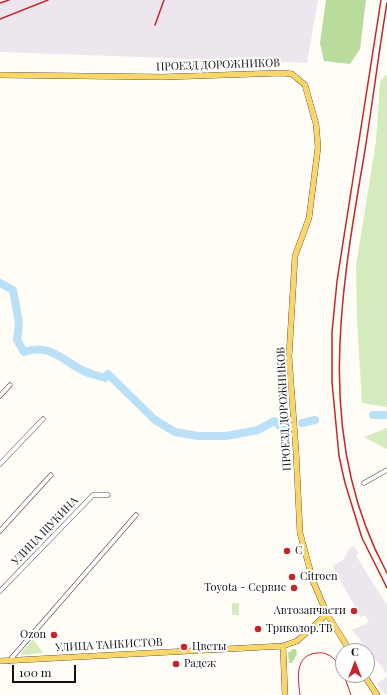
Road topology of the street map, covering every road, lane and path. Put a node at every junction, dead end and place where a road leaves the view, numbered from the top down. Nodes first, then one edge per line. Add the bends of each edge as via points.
1 (0, 75) edge
2 (10, 386) dead end
3 (0, 396) edge
4 (43, 419) dead end
5 (0, 464) edge
6 (387, 470) edge
7 (51, 475) dead end
8 (364, 482) dead end
9 (108, 495) dead end
10 (136, 515) dead end
11 (0, 531) edge
12 (0, 591) edge
13 (327, 614) junction
14 (345, 643) edge
15 (283, 646) junction
16 (9, 660) junction
17 (0, 661) edge
18 (369, 683) edge
19 (285, 695) edge
20 (376, 695) edge

1 - 13 main road, ПРОЕЗД ДОРОЖНИКОВ via 163,77 282,73 292,74 305,85 316,124 318,147 309,218 295,256 289,357 300,533 313,581
2 - 3 street
4 - 5 street
6 - 8 street
7 - 11 street
9 - 12 street, УЛИЦА ЩУКИНА via 92,495
10 - 16 street
13 - 14 main road, ПРОЕЗД ДОРОЖНИКОВ
13 - 15 main road, УЛИЦА ТАНКИСТОВ via 297,641
15 - 16 main road, УЛИЦА ТАНКИСТОВ
15 - 19 main road
16 - 17 main road, УЛИЦА ТАНКИСТОВ
18 - 20 main road

